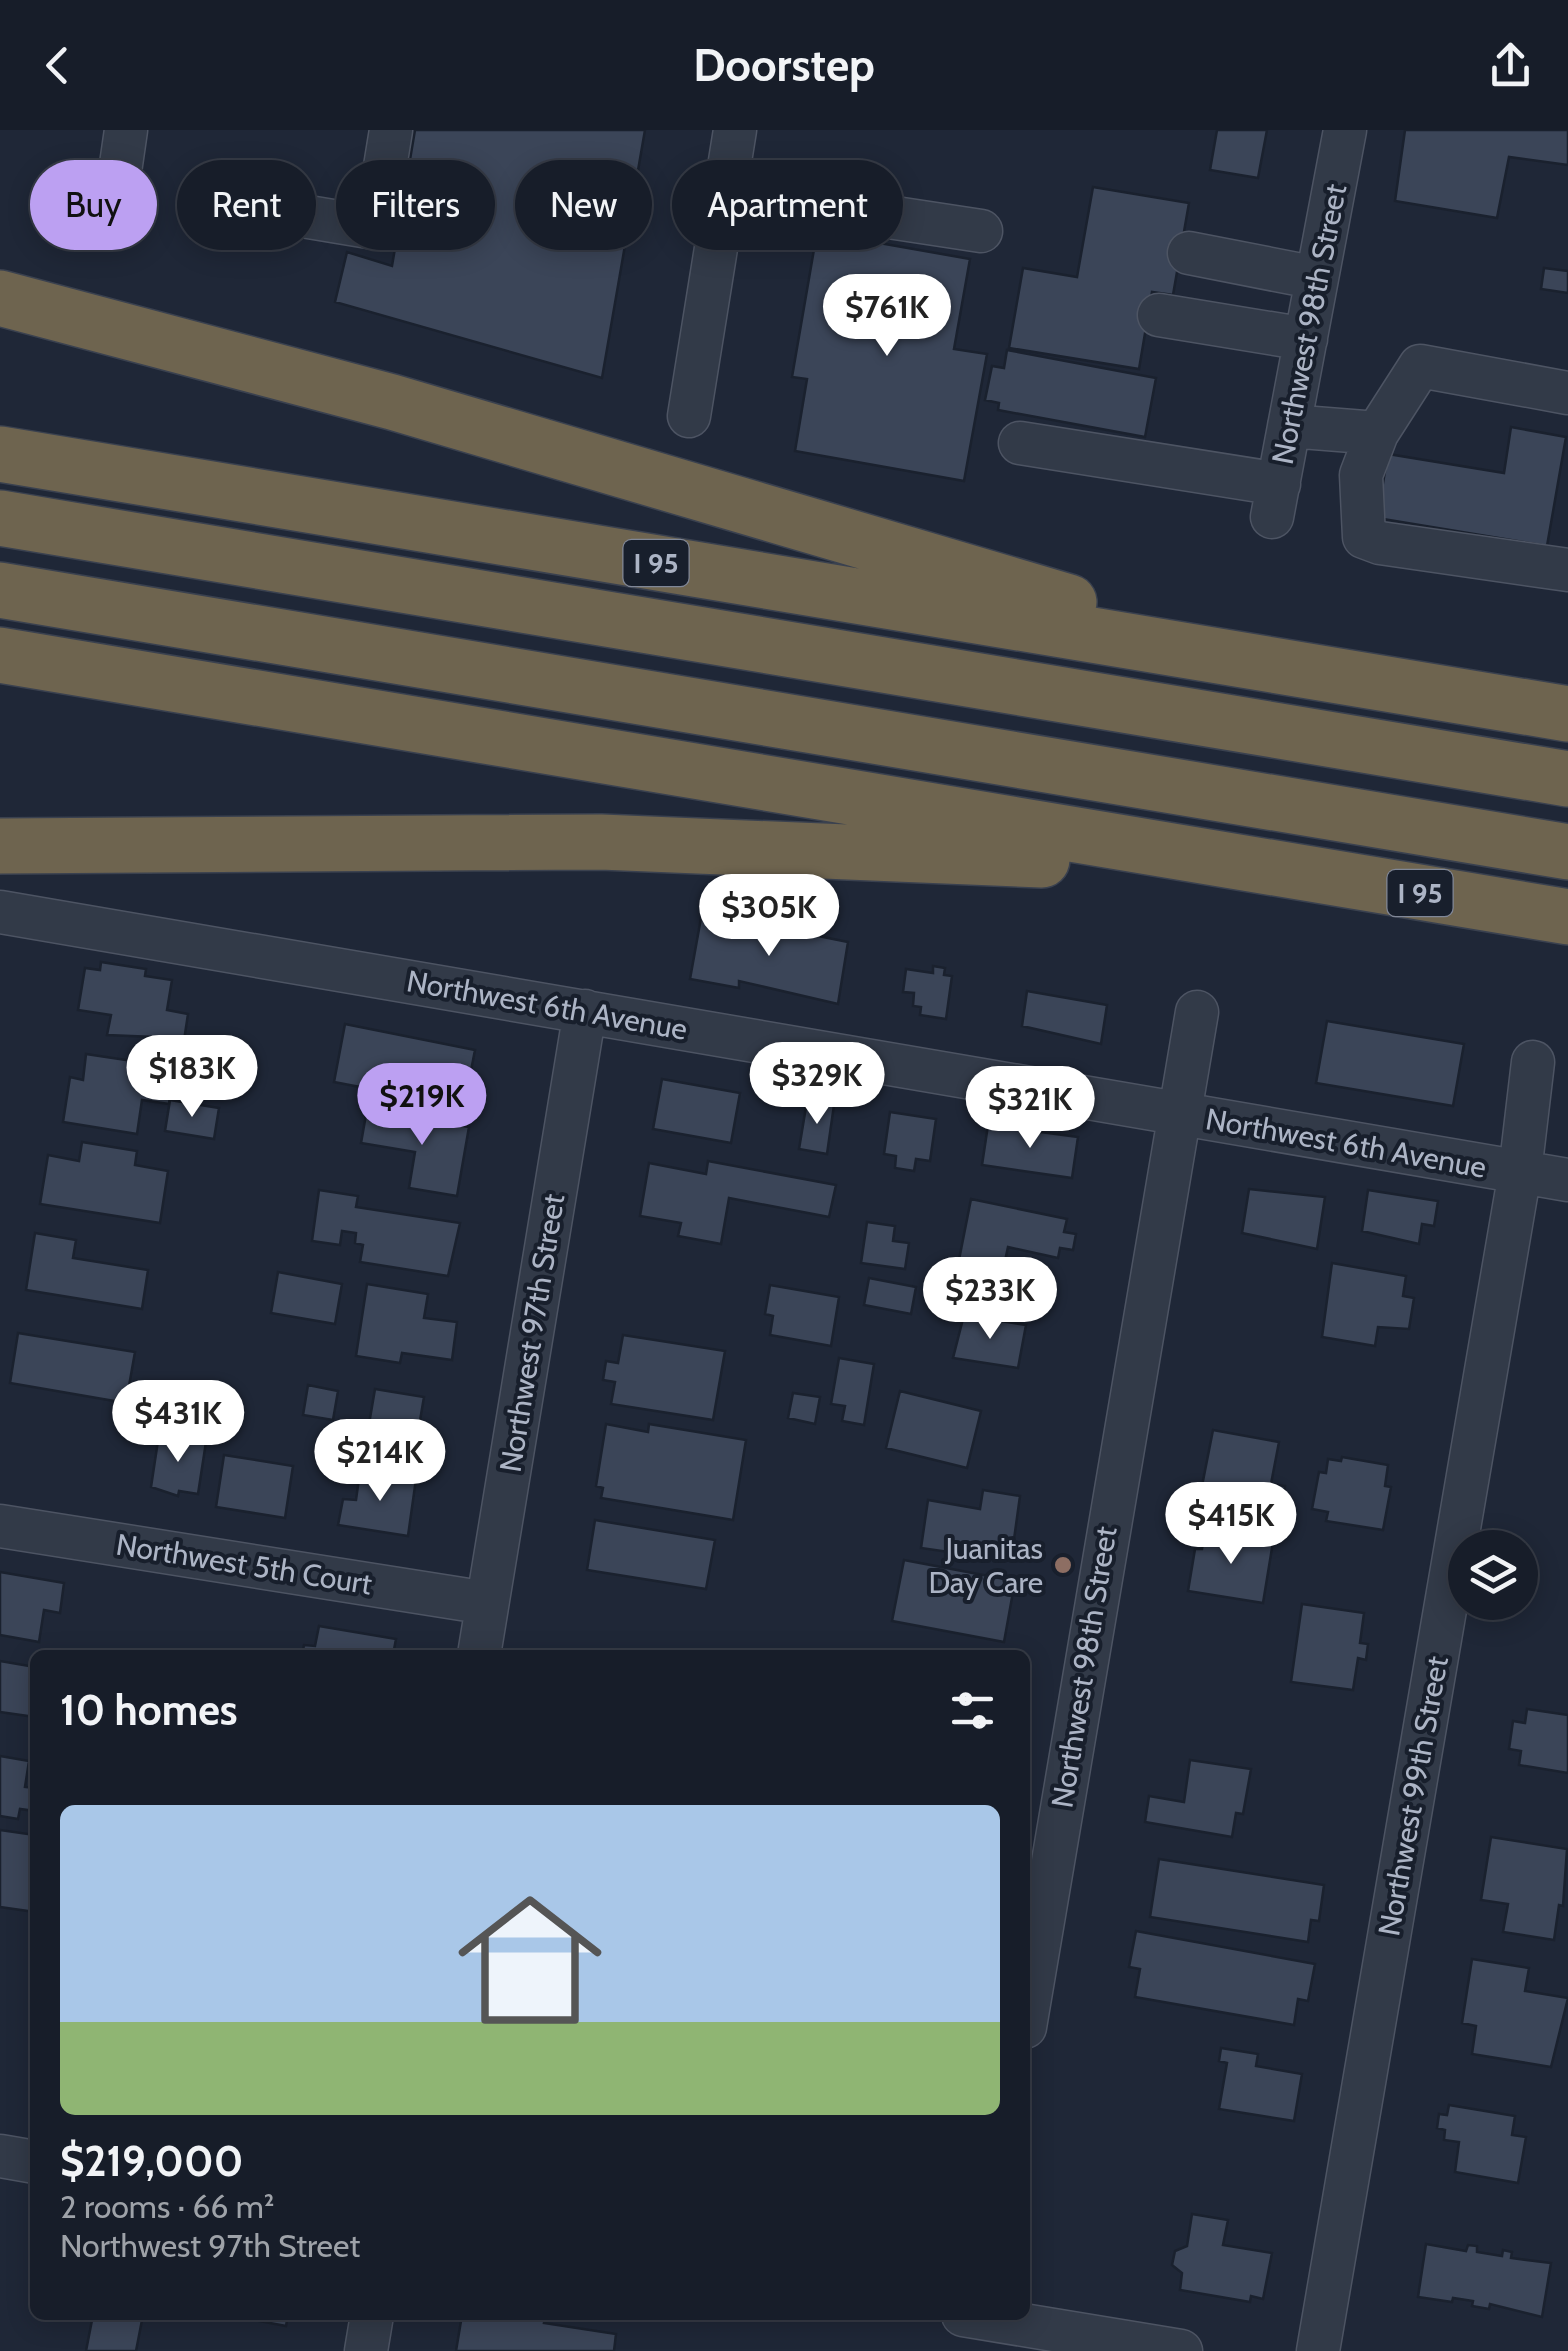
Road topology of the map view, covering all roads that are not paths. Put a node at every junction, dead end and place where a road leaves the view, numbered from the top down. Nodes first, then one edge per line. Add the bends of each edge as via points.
1 (126, 130) edge
2 (391, 130) edge
3 (735, 130) edge
4 (1345, 130) edge
5 (122, 160) edge
6 (730, 160) edge
7 (316, 218) edge
8 (903, 219) edge
9 (980, 231) dead end
10 (716, 250) edge
11 (1190, 253) dead end
12 (1317, 278) junction
13 (0, 298) edge
14 (1159, 315) dead end
15 (1306, 338) junction
16 (1568, 393) edge
17 (689, 416) dead end
18 (1289, 426) junction
19 (1376, 433) junction
20 (1020, 443) dead end
21 (0, 454) edge
22 (0, 518) edge
23 (1568, 570) edge
24 (0, 590) edge
25 (0, 656) edge
26 (1312, 672) junction
27 (1568, 714) edge
28 (1568, 779) edge
29 (0, 846) edge
30 (1568, 852) edge
31 (1272, 868) junction
32 (0, 912) edge
33 (1568, 917) edge
34 (586, 1012) junction
35 (1197, 1012) dead end
36 (1532, 1062) dead end
37 (1181, 1115) junction
38 (1520, 1172) junction
39 (1568, 1180) edge
40 (0, 1526) edge
41 (487, 1603) junction
42 (480, 1650) edge
43 (1030, 1999) edge
44 (0, 2156) edge
45 (30, 2161) edge
46 (371, 2320) edge
47 (973, 2325) edge
48 (366, 2351) edge
49 (1180, 2351) edge
50 (1318, 2351) edge

1 - 5 street
2 - 7 street via 374,228
3 - 6 street
4 - 12 street, Northwest 98th Street
8 - 9 street
10 - 17 street
11 - 12 street
12 - 15 street, Northwest 98th Street
13 - 26 highway via 410,408
14 - 15 street
15 - 18 street, Northwest 98th Street
16 - 19 street via 1420,366
18 - 19 street
18 - 20 street, Northwest 98th Street via 1275,500
19 - 23 street via 1361,475 1364,537
21 - 26 highway, I 95
22 - 28 highway
24 - 30 highway
25 - 31 highway, I 95
26 - 27 highway, I 95
29 - 31 highway via 601,842
31 - 33 highway, I 95
32 - 34 street, Northwest 6th Avenue
34 - 37 street, Northwest 6th Avenue
34 - 41 street, Northwest 97th Street
35 - 37 street, Northwest 98th Street
36 - 38 street, Northwest 99th Street
37 - 38 street, Northwest 6th Avenue
37 - 43 street, Northwest 98th Street
38 - 39 street, Northwest 6th Avenue
38 - 50 street, Northwest 99th Street
40 - 41 street, Northwest 5th Court
41 - 42 street, Northwest 97th Street
44 - 45 street
46 - 48 street
47 - 49 street

